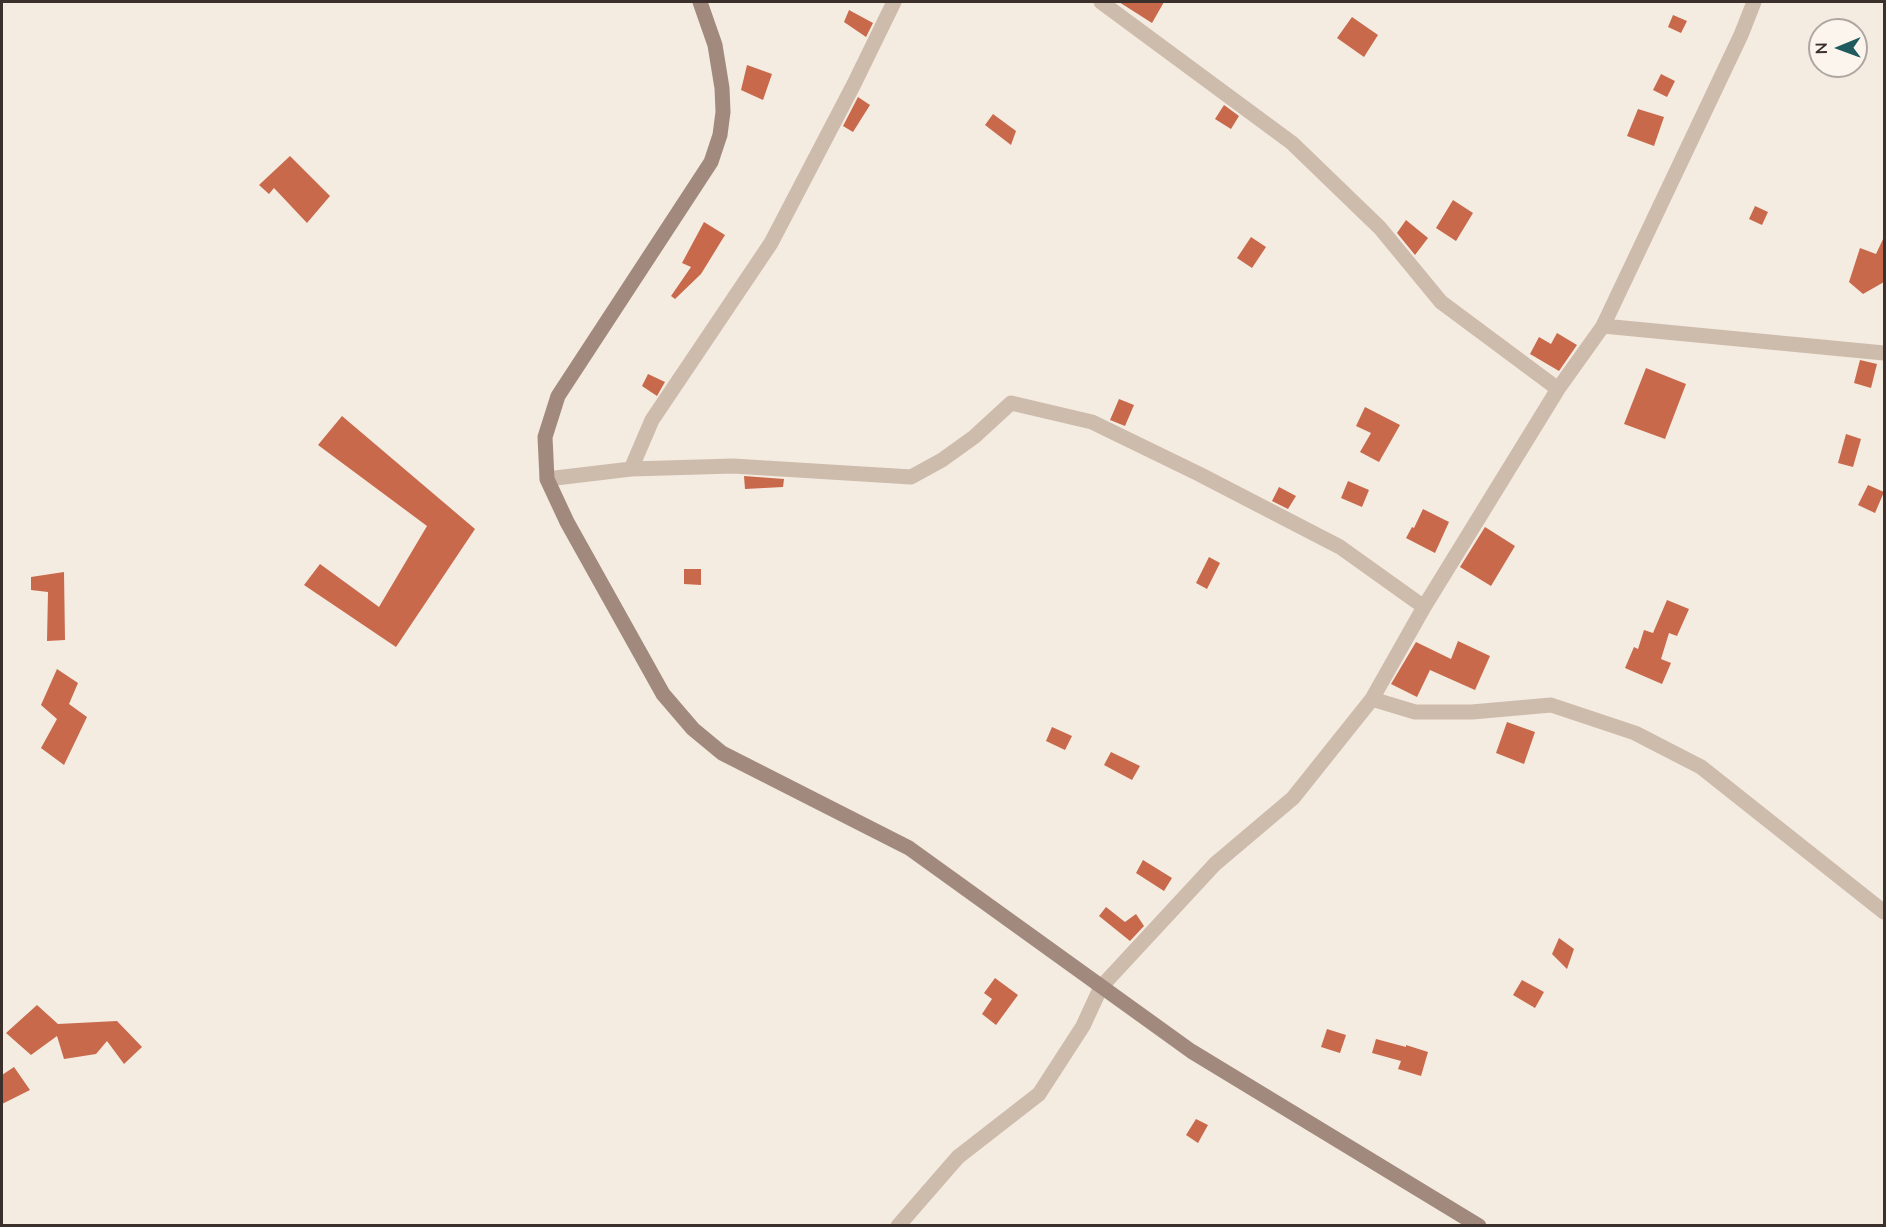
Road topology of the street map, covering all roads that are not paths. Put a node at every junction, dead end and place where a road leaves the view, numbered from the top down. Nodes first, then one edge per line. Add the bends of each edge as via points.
1 (700, 2) edge
2 (894, 2) edge
3 (1101, 2) edge
4 (1754, 2) edge
5 (1603, 326) junction
6 (1884, 353) edge
7 (1558, 389) junction
8 (631, 470) junction
9 (547, 479) junction
10 (1424, 607) junction
11 (1372, 699) junction
12 (1884, 912) edge
13 (1101, 987) junction
14 (898, 1226) edge
15 (1479, 1226) edge

1 - 9 main road via 715,45 722,88 720,135 711,162 558,396 544,436
2 - 8 street via 771,243 652,420
3 - 7 street via 1292,143 1380,228 1441,302
4 - 5 street via 1742,35
5 - 6 street
5 - 7 street
7 - 10 street
8 - 9 street
8 - 10 street via 734,466 911,477 942,460 1011,403 1092,422 1199,474 1340,547
9 - 13 main road via 663,694 693,729 722,753 909,848
10 - 11 street
11 - 12 street via 1415,712 1551,705 1635,733 1701,767
11 - 13 street via 1293,798 1215,864
13 - 14 street via 1083,1026 1039,1094 958,1157
13 - 15 main road via 1191,1051

